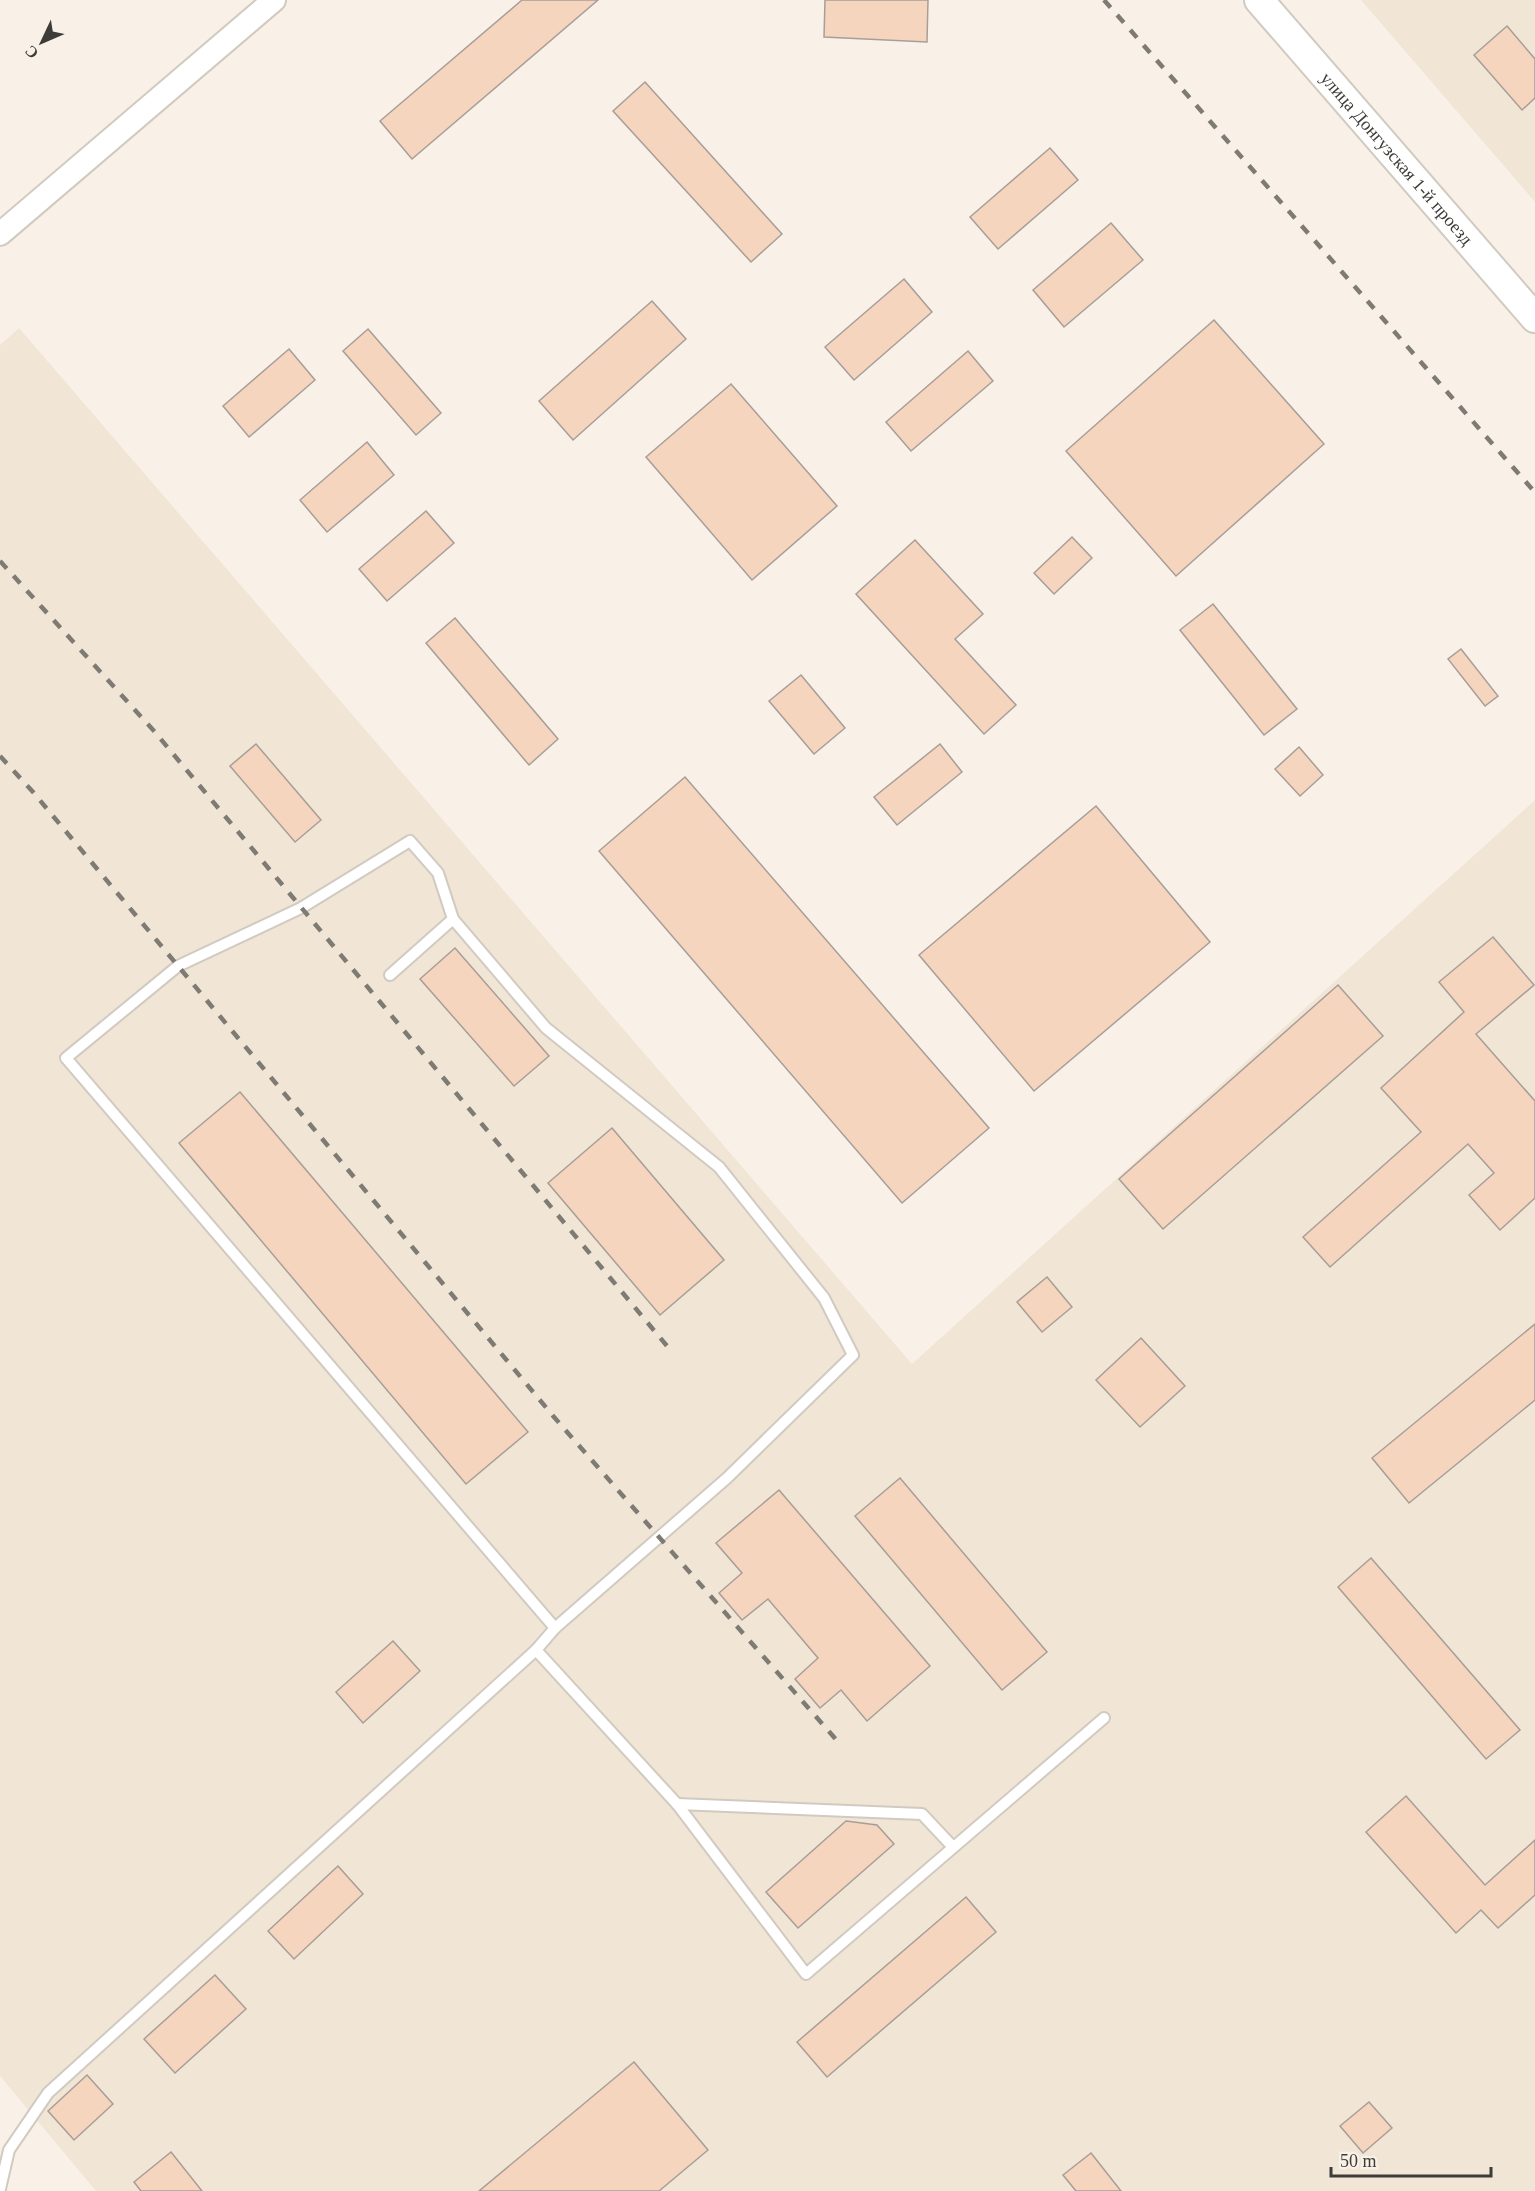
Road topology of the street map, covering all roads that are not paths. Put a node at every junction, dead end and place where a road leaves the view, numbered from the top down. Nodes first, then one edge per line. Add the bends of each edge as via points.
1 (274, 0) edge
2 (1258, 0) edge
3 (0, 234) edge
4 (1535, 318) edge
5 (453, 919) junction
6 (390, 975) dead end
7 (555, 1628) junction
8 (536, 1650) junction
9 (1104, 1718) dead end
10 (677, 1804) junction
11 (953, 1847) junction
12 (0, 2189) edge

1 - 3 street
2 - 4 street, улица Донгузская 1-й проезд
5 - 6 lane
5 - 7 lane via 546,1028 719,1167 824,1298 853,1355 727,1478
5 - 7 lane via 438,873 410,841 301,908 178,966 66,1058
7 - 8 lane
8 - 10 lane
8 - 12 lane via 48,2093 9,2150
9 - 11 lane
10 - 11 lane via 922,1814
10 - 11 lane via 806,1974

